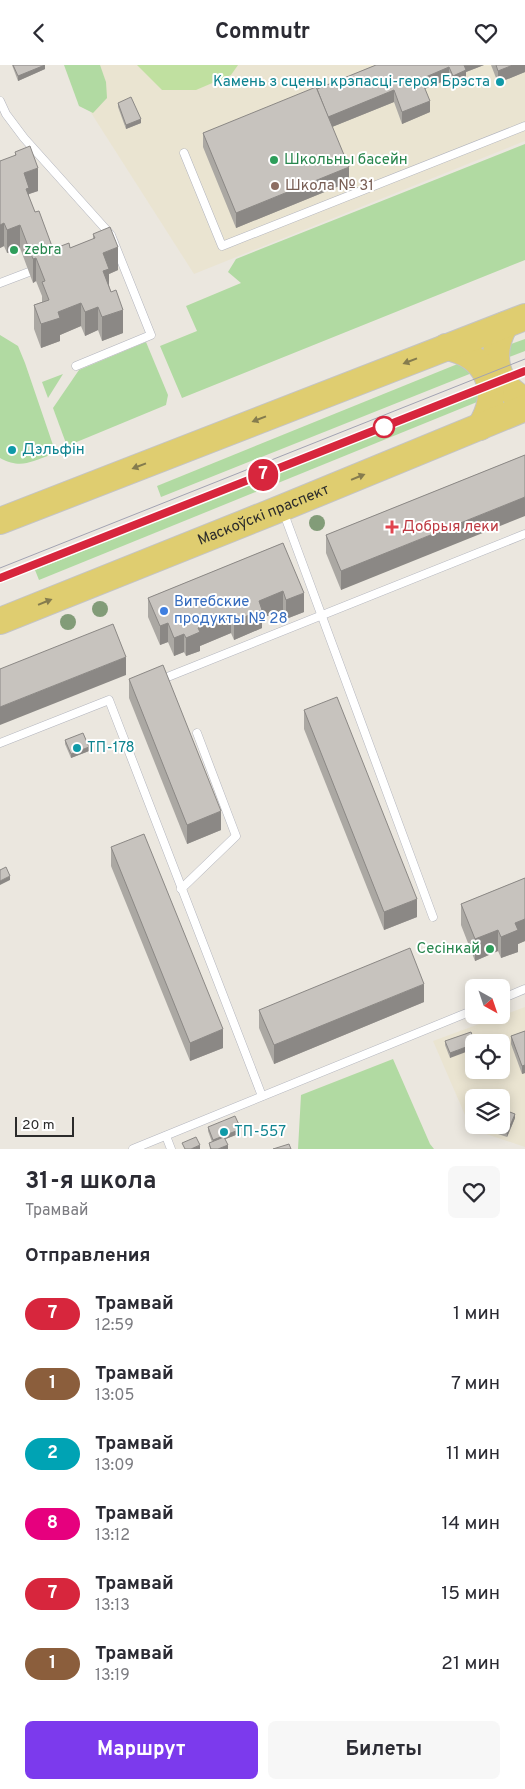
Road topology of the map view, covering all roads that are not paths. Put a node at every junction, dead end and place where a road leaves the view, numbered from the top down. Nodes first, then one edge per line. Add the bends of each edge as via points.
1 (0, 101) edge
2 (525, 126) edge
3 (184, 153) dead end
4 (111, 235) junction
5 (102, 239) edge
6 (29, 272) edge
7 (0, 283) edge
8 (515, 321) edge
9 (446, 347) junction
10 (76, 365) dead end
11 (525, 400) edge
12 (525, 409) edge
13 (480, 427) junction
14 (57, 498) junction
15 (0, 507) edge
16 (282, 508) junction
17 (0, 521) edge
18 (525, 534) edge
19 (322, 615) junction
20 (0, 621) edge
21 (159, 680) edge
22 (197, 733) dead end
23 (0, 743) edge
24 (182, 889) junction
25 (433, 917) dead end
26 (525, 989) edge
27 (510, 995) edge
28 (465, 1014) edge
29 (262, 1097) junction
30 (166, 1136) junction
31 (133, 1149) edge
32 (171, 1149) edge

1 - 4 lane via 6,115 24,138
2 - 3 lane via 222,246
4 - 5 lane
4 - 10 lane via 151,335
6 - 7 lane
8 - 9 main road
8 - 11 main road via 496,344 496,365 504,383
9 - 13 main road via 472,357 488,378 492,399
9 -> 14 main road
12 - 13 main road, Маскоўскі праспект
16 -> 13 main road, Маскоўскі праспект
14 - 15 main road
14 - 17 main road
16 - 19 lane
20 -> 16 main road, Маскоўскі праспект
18 - 19 lane
19 - 21 lane
19 - 25 lane
22 - 24 lane via 236,836
23 - 24 lane via 112,699
24 - 29 lane
26 - 27 lane
28 - 29 lane
29 - 30 lane
30 - 31 lane
30 - 32 lane

